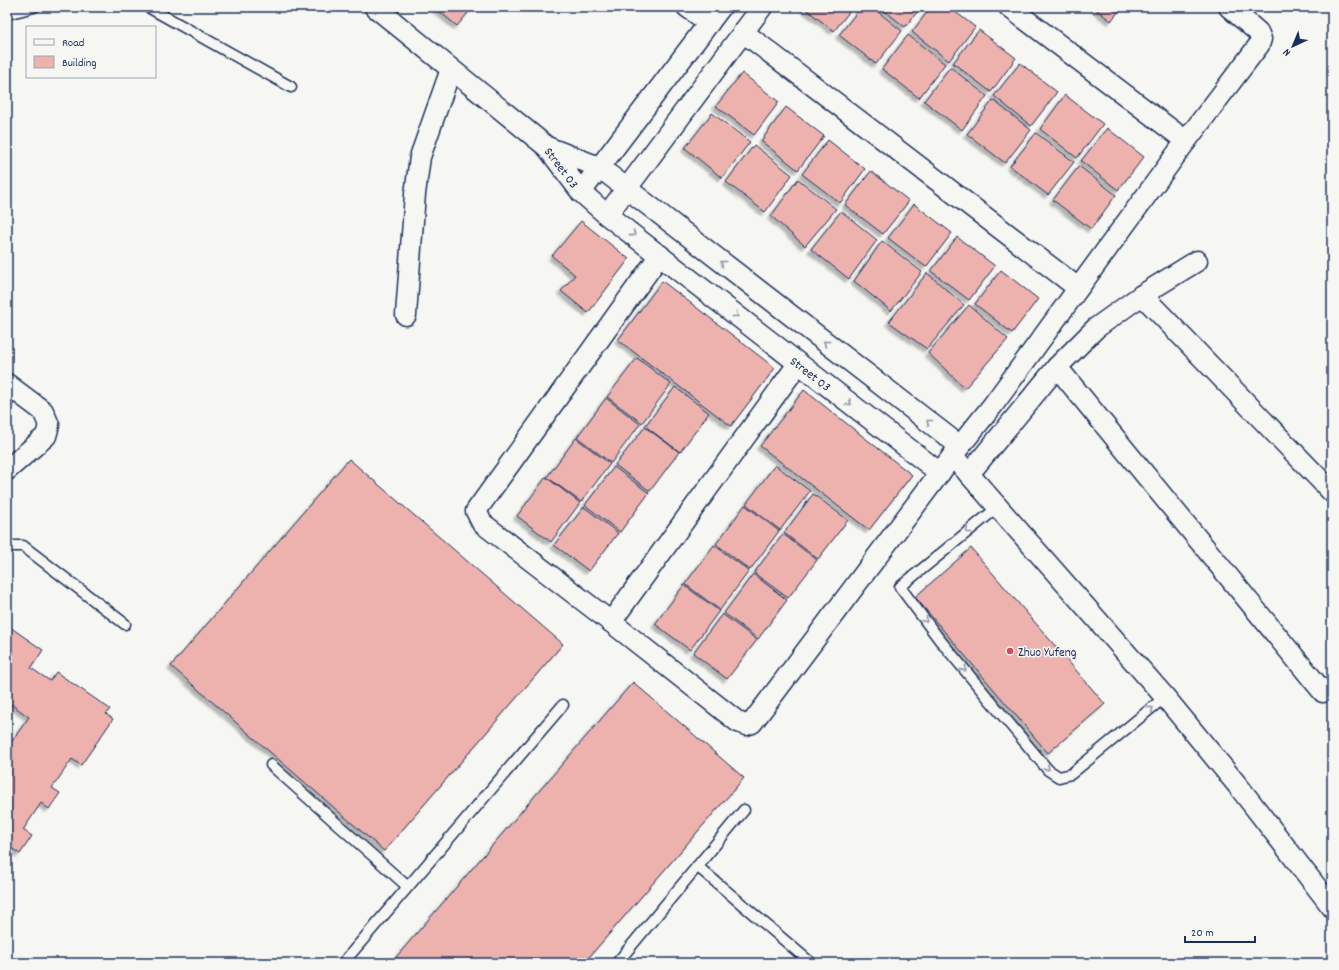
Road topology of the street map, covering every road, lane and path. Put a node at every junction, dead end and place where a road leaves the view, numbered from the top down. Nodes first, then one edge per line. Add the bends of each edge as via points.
1 (34, 7) edge
2 (148, 7) edge
3 (375, 7) edge
4 (687, 7) edge
5 (721, 7) edge
6 (762, 7) edge
7 (1009, 7) edge
8 (1229, 7) edge
9 (7, 14) edge
10 (708, 24) junction
11 (743, 32) junction
12 (451, 69) junction
13 (290, 87) dead end
14 (1186, 141) junction
15 (547, 147) junction
16 (599, 166) junction
17 (627, 189) junction
18 (581, 192) junction
19 (607, 215) junction
20 (660, 255) junction
21 (1197, 261) dead end
22 (1078, 288) junction
23 (1142, 295) junction
24 (406, 315) dead end
25 (798, 364) junction
26 (1057, 367) junction
27 (7, 384) edge
28 (956, 451) junction
29 (7, 470) edge
30 (940, 473) junction
31 (969, 474) junction
32 (1332, 492) edge
33 (998, 507) junction
34 (7, 549) edge
35 (611, 622) junction
36 (125, 624) dead end
37 (1323, 692) dead end
38 (1165, 698) junction
39 (563, 705) dead end
40 (271, 765) dead end
41 (744, 810) dead end
42 (697, 866) junction
43 (408, 886) junction
44 (1332, 907) edge
45 (343, 963) edge
46 (617, 963) edge
47 (811, 963) edge

1 - 9 lane
2 - 13 lane
3 - 12 street
4 - 10 street
5 - 10 street
6 - 11 street
7 - 14 street
8 - 14 street via 1258,32 1261,39
10 - 16 street
11 - 17 street
11 - 22 street
12 - 15 street
12 - 24 street via 420,156
14 - 22 street
15 - 16 street, Street 03
15 - 18 street, Street 03
16 - 17 street, Street 03
16 - 18 street
17 - 19 street
28 -> 17 street, Street 03
18 - 19 street, Street 03
19 -> 20 street, Street 03
20 -> 25 street, Street 03
20 - 35 street via 476,511 482,523
21 - 23 street
22 - 28 street via 993,405
23 - 26 street via 1096,328
23 - 32 street
25 -> 30 street, Street 03
25 - 35 street
26 - 31 street
26 - 37 street
27 - 29 street via 43,411 49,425 46,436
28 - 30 street
28 - 31 street, Street 03
30 - 35 street via 752,723 746,725 738,722
31 - 33 street, Street 03
33 - 38 street, Street 03
33 -> 38 lane via 900,588 1048,770 1059,777 1071,774
34 - 36 lane via 10,546 23,546
38 - 44 street, Street 03
39 - 43 lane
40 - 43 lane
41 - 42 lane
42 - 46 lane
42 - 47 lane
43 - 45 lane

